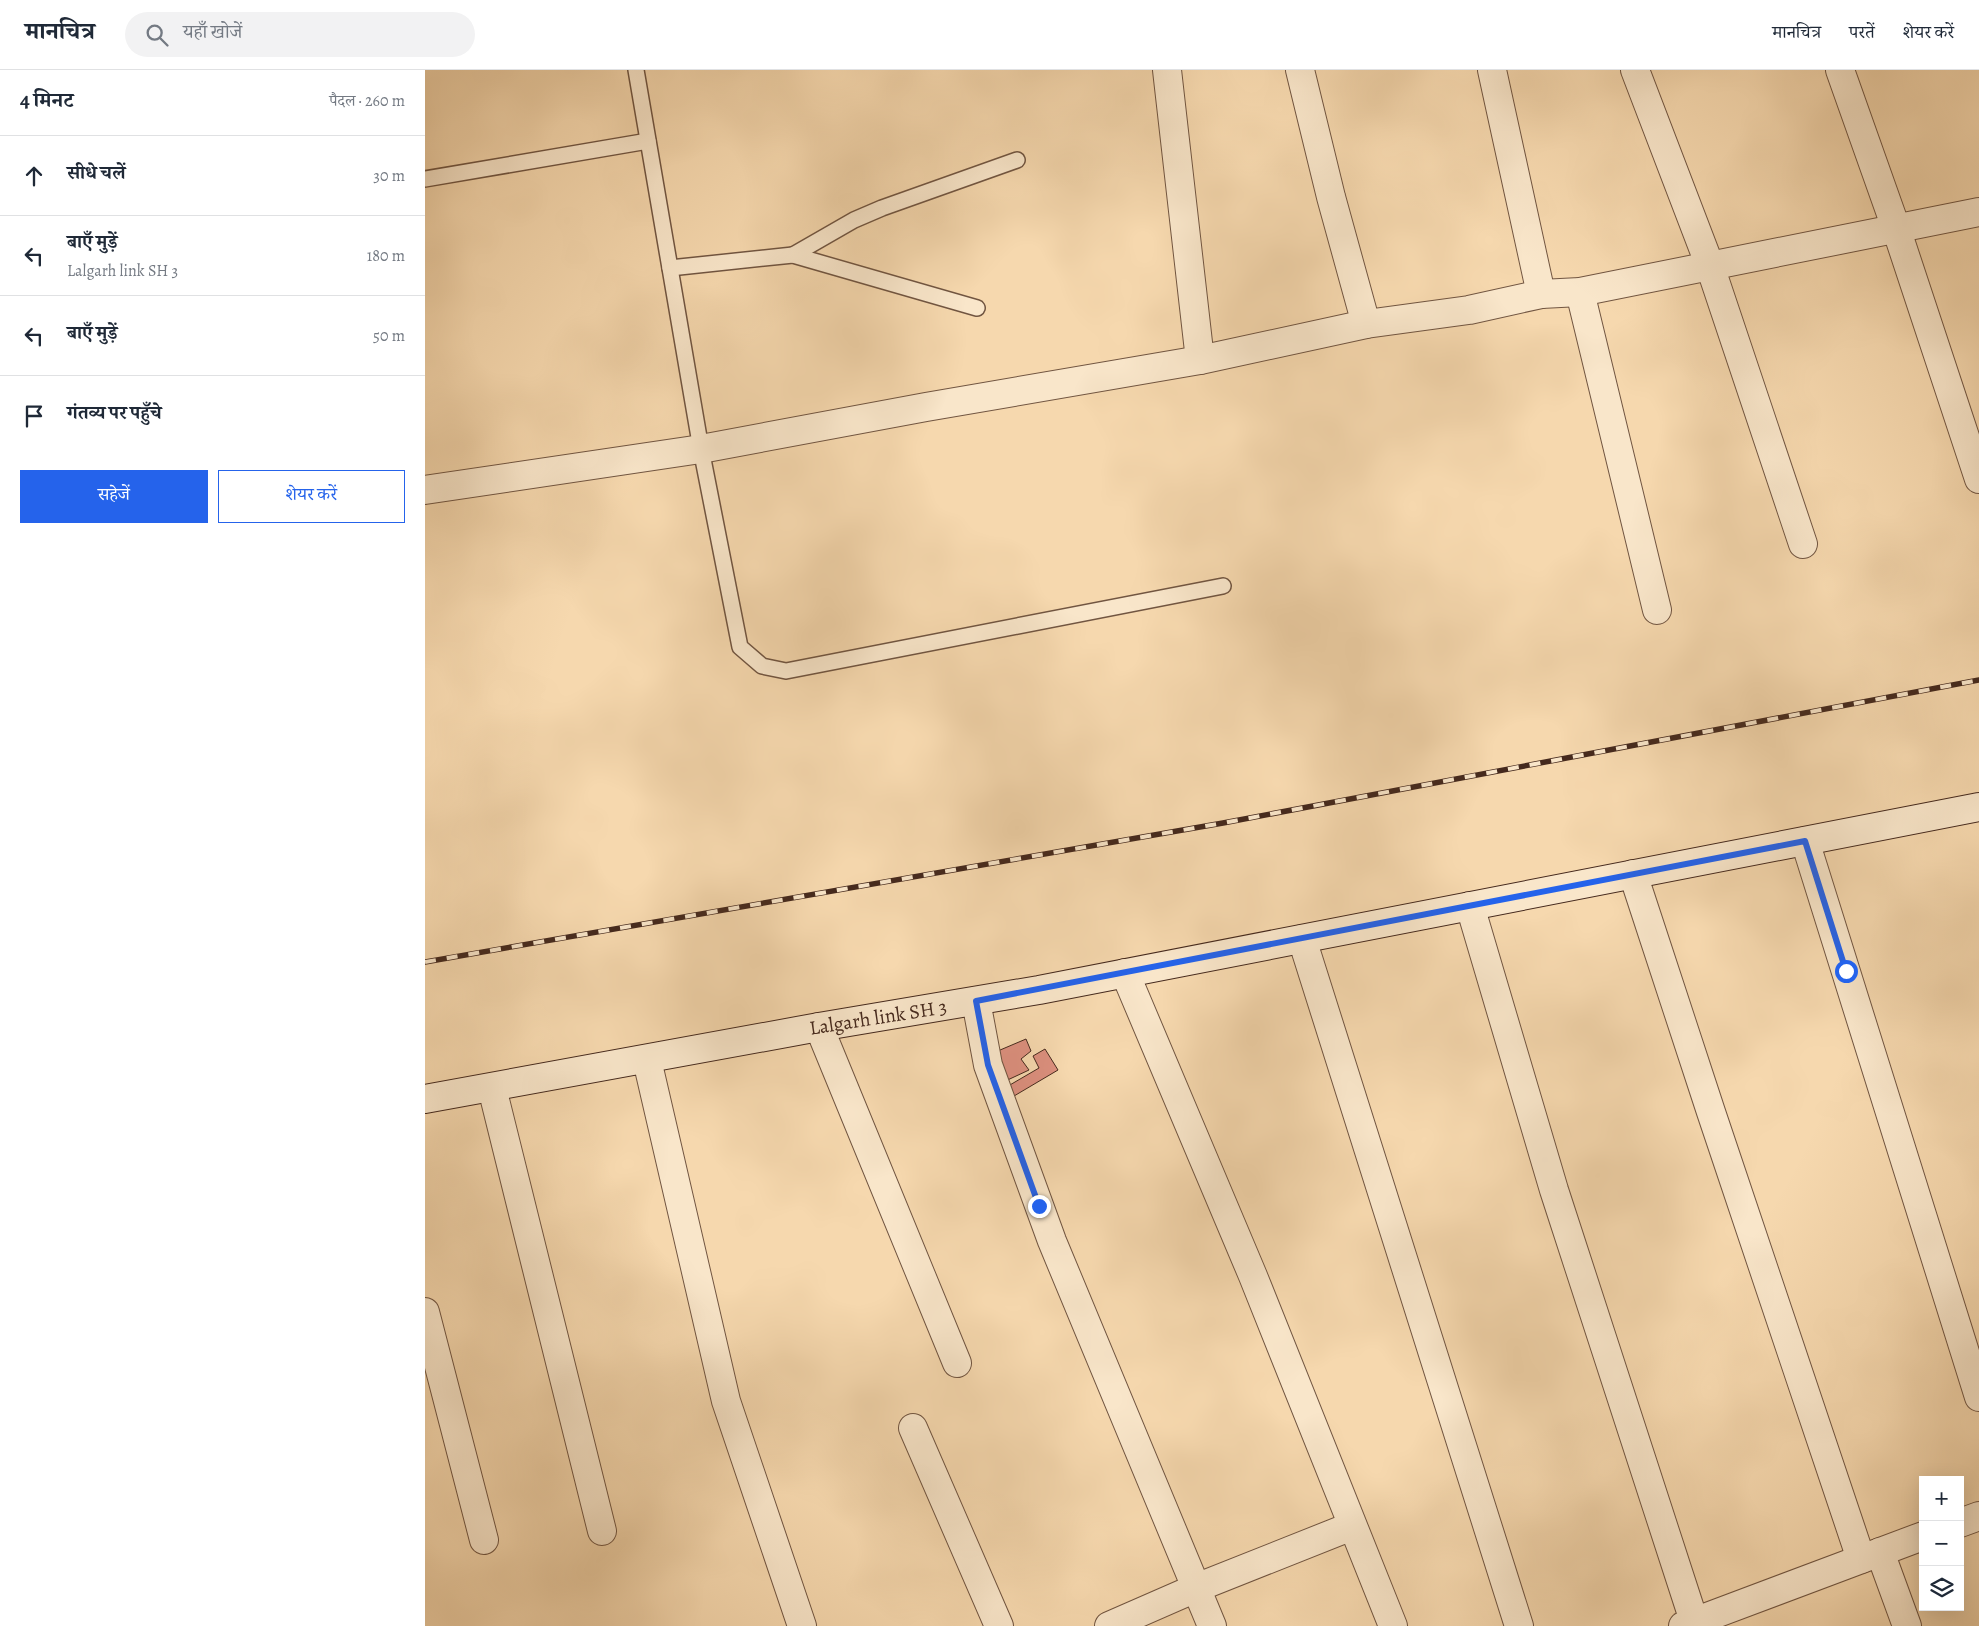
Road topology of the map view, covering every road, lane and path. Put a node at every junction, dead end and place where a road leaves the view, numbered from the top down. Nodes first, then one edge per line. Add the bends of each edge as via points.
1 (635, 70) edge
2 (1167, 70) edge
3 (1300, 70) edge
4 (1492, 70) edge
5 (1635, 70) edge
6 (1840, 70) edge
7 (648, 141) junction
8 (1017, 160) dead end
9 (425, 179) edge
10 (1979, 212) edge
11 (1896, 228) junction
12 (793, 255) junction
13 (1710, 266) junction
14 (670, 268) junction
15 (1580, 292) junction
16 (1541, 294) junction
17 (977, 308) dead end
18 (1367, 324) junction
19 (1200, 360) junction
20 (701, 449) junction
21 (1979, 478) edge
22 (425, 490) edge
23 (1803, 544) dead end
24 (1223, 586) dead end
25 (1657, 610) dead end
26 (1979, 807) edge
27 (1805, 841) junction
28 (1633, 874) junction
29 (1470, 906) junction
30 (1302, 939) junction
31 (1125, 973) junction
32 (976, 1001) junction
33 (819, 1027) junction
34 (647, 1060) junction
35 (492, 1088) junction
36 (425, 1099) edge
37 (425, 1312) edge
38 (957, 1363) dead end
39 (1979, 1397) edge
40 (913, 1428) dead end
41 (1979, 1516) edge
42 (1964, 1522) edge
43 (1352, 1526) junction
44 (602, 1531) dead end
45 (1919, 1538) edge
46 (484, 1540) dead end
47 (1870, 1556) junction
48 (1196, 1588) junction
49 (1744, 1615) edge
50 (1689, 1624) edge
51 (802, 1626) edge
52 (999, 1626) edge
53 (1109, 1626) edge
54 (1212, 1626) edge
55 (1393, 1626) edge
56 (1519, 1626) edge
57 (1907, 1626) edge

1 - 7 lane
2 - 19 street
3 - 18 street
4 - 16 street
5 - 13 street
6 - 11 street
7 - 9 lane
7 - 14 lane
8 - 12 lane via 882,208
10 - 11 street
11 - 13 street
11 - 21 street
12 - 14 lane
12 - 17 lane
13 - 15 street
13 - 23 street
14 - 20 lane
15 - 16 street
15 - 25 street
16 - 18 street via 1469,310
18 - 19 street
19 - 20 street
20 - 22 street
20 - 24 lane via 740,647 762,666 786,671
26 - 27 street, Lalgarh link SH 3
27 - 28 street, Lalgarh link SH 3
27 - 39 street
28 - 29 street, Lalgarh link SH 3
28 - 47 street
29 - 30 street, Lalgarh link SH 3
29 - 50 street via 1554,1190
30 - 31 street, Lalgarh link SH 3
30 - 56 street
31 - 32 street, Lalgarh link SH 3
31 - 43 street via 1253,1276
32 - 33 street, Lalgarh link SH 3
32 - 48 street via 988,1065 1052,1241
33 - 34 street, Lalgarh link SH 3
33 - 38 street
34 - 35 street, Lalgarh link SH 3
34 - 51 street via 726,1401
35 - 36 street, Lalgarh link SH 3
35 - 44 street
37 - 46 street
40 - 52 street
41 - 42 street
43 - 48 street
43 - 55 street
45 - 47 street
47 - 49 street
47 - 57 street
48 - 53 street
48 - 54 street
49 - 50 street

